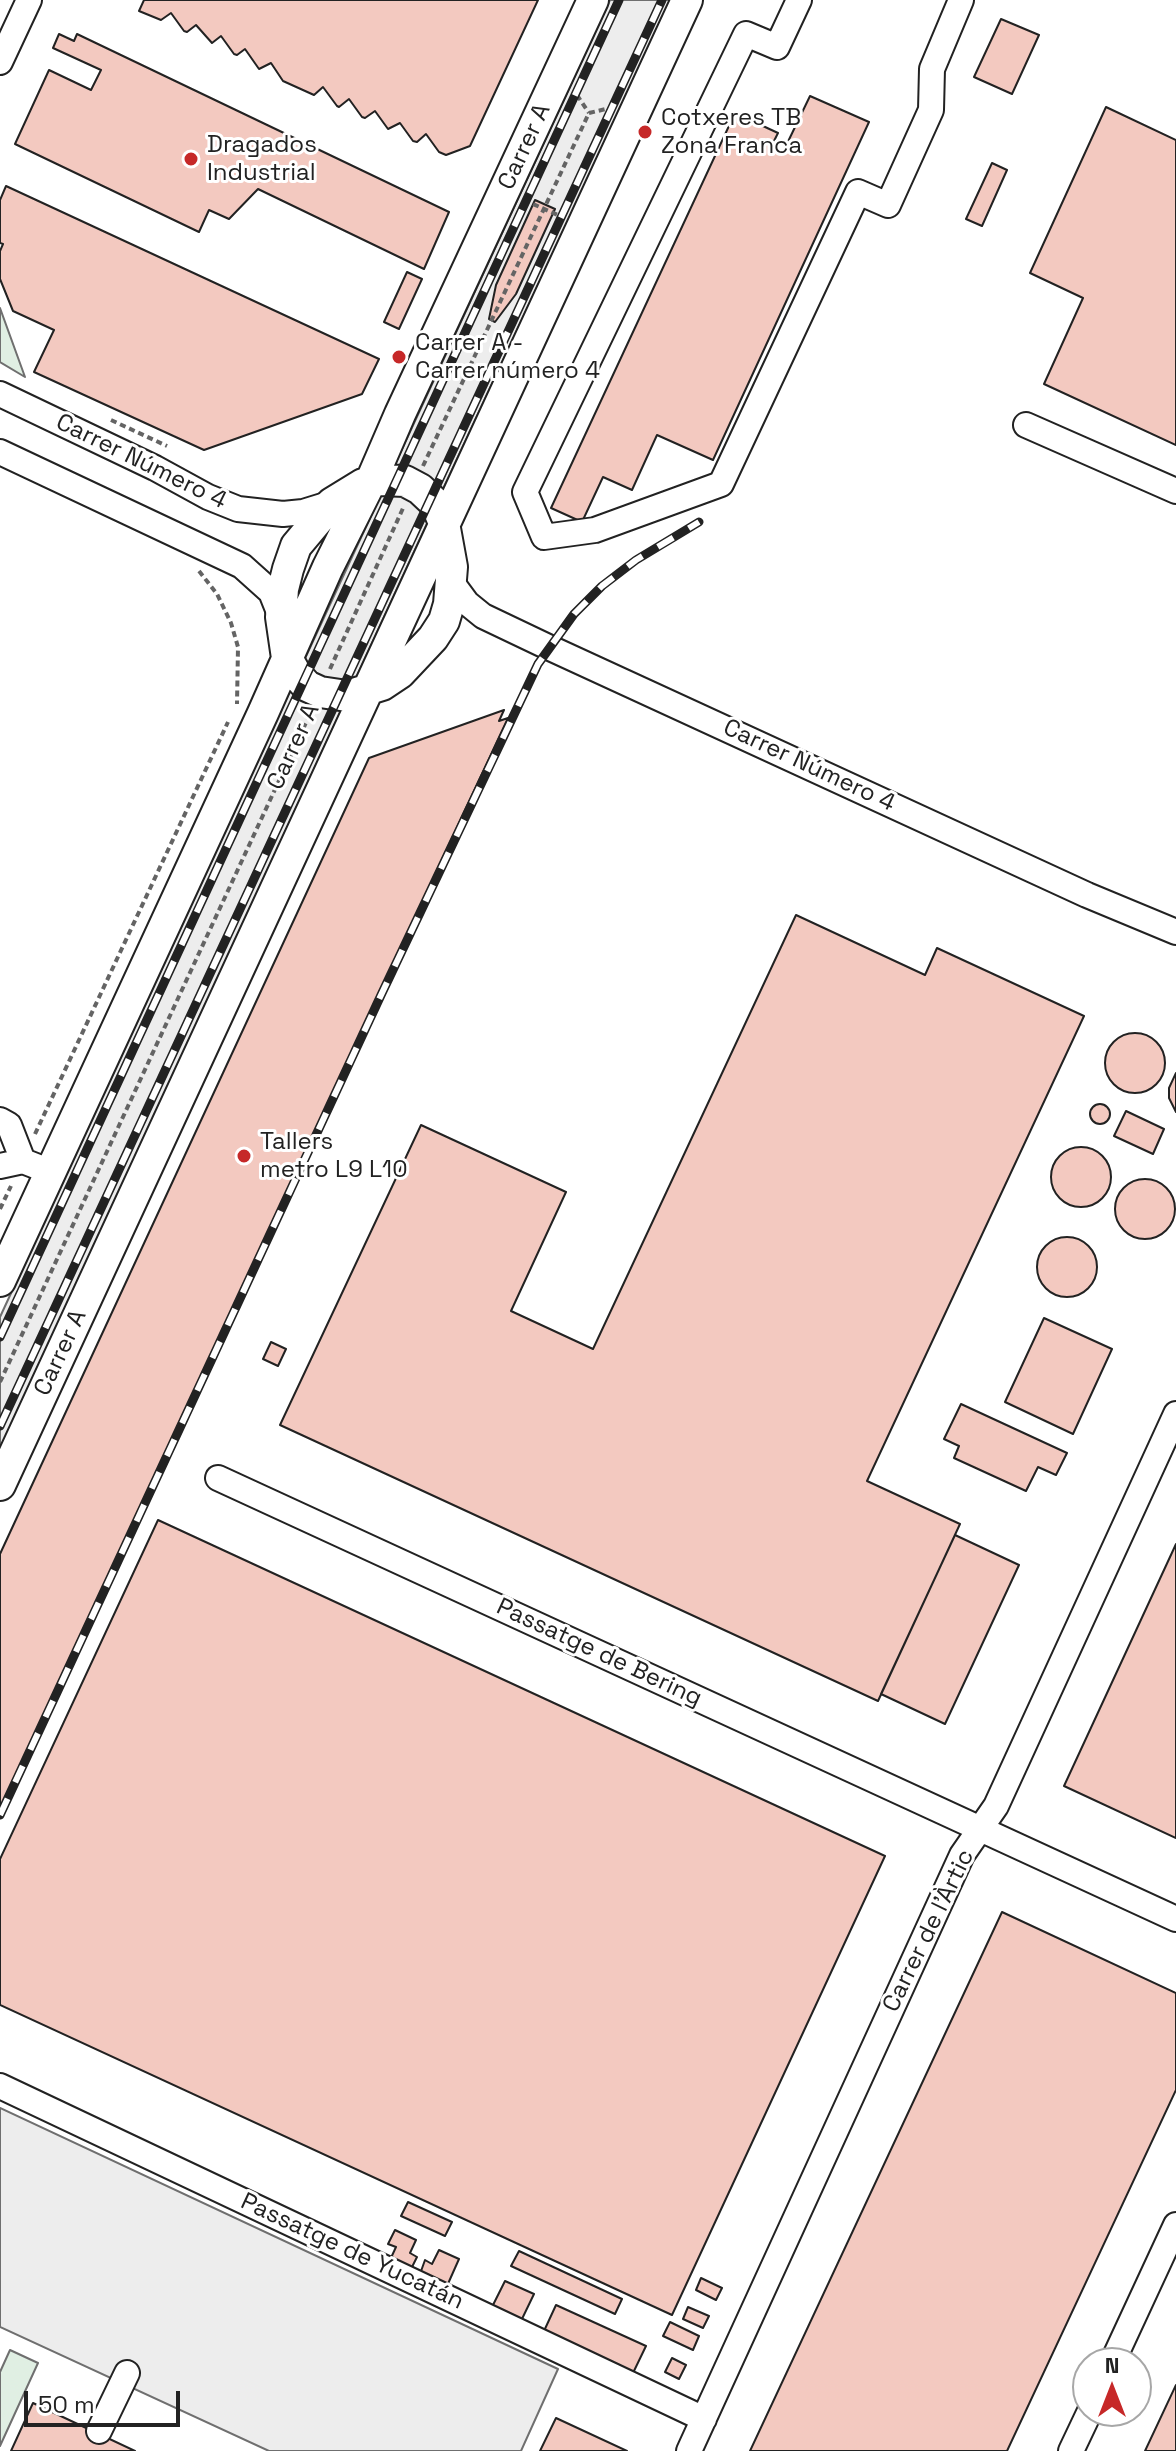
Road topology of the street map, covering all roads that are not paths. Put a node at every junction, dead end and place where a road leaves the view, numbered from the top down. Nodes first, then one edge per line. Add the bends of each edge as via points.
1 (29, 0) edge
2 (593, 0) edge
3 (687, 0) edge
4 (799, 0) edge
5 (961, 0) edge
6 (0, 62) edge
7 (5, 394) edge
8 (1026, 425) dead end
9 (0, 452) edge
10 (371, 481) junction
11 (1176, 491) edge
12 (332, 503) junction
13 (444, 523) junction
14 (453, 584) junction
15 (281, 617) junction
16 (287, 658) junction
17 (369, 691) junction
18 (1176, 932) edge
19 (0, 1120) edge
20 (11, 1163) edge
21 (51, 1172) junction
22 (0, 1281) edge
23 (1176, 1414) edge
24 (218, 1478) dead end
25 (0, 1485) edge
26 (981, 1828) junction
27 (1176, 1919) edge
28 (0, 2086) edge
29 (1176, 2225) edge
30 (1119, 2347) edge
31 (127, 2373) dead end
32 (704, 2419) junction
33 (1082, 2427) edge
34 (99, 2431) dead end
35 (689, 2451) edge
36 (1071, 2451) edge

1 - 6 street
2 - 10 main road, Carrer A
3 - 13 main road, Carrer A
4 - 5 street via 777,47 746,34 525,492 544,537 595,530 721,484 858,192 888,205 931,110 932,69
7 - 12 street, Carrer Número 4 via 238,509 283,514
8 - 11 street
9 - 15 street, Carrer Número 4 via 242,566 271,592
10 - 12 main road
10 - 13 main road via 414,486 436,504
10 - 16 main road, Carrer A
12 - 15 main road via 294,552
13 - 14 main road
13 - 17 main road, Carrer A
14 - 17 main road via 444,621 433,638 400,673
14 - 18 street, Carrer Número 4 via 483,616
15 - 16 main road
16 - 17 main road via 307,686 320,692 347,696
16 - 21 main road, Carrer A
17 - 25 main road, Carrer A
19 - 20 street via 9,1125
20 - 21 street
21 - 22 main road, Carrer A
23 - 26 street, Carrer de l'Àrtic via 996,1806
24 - 26 street, Passatge de Bering
26 - 27 street, Passatge de Bering
26 - 32 street, Carrer de l'Àrtic via 962,1855
28 - 32 street, Passatge de Yucatán
29 - 30 street
31 - 34 street
32 - 35 street, Carrer de l'Àrtic
33 - 36 street

